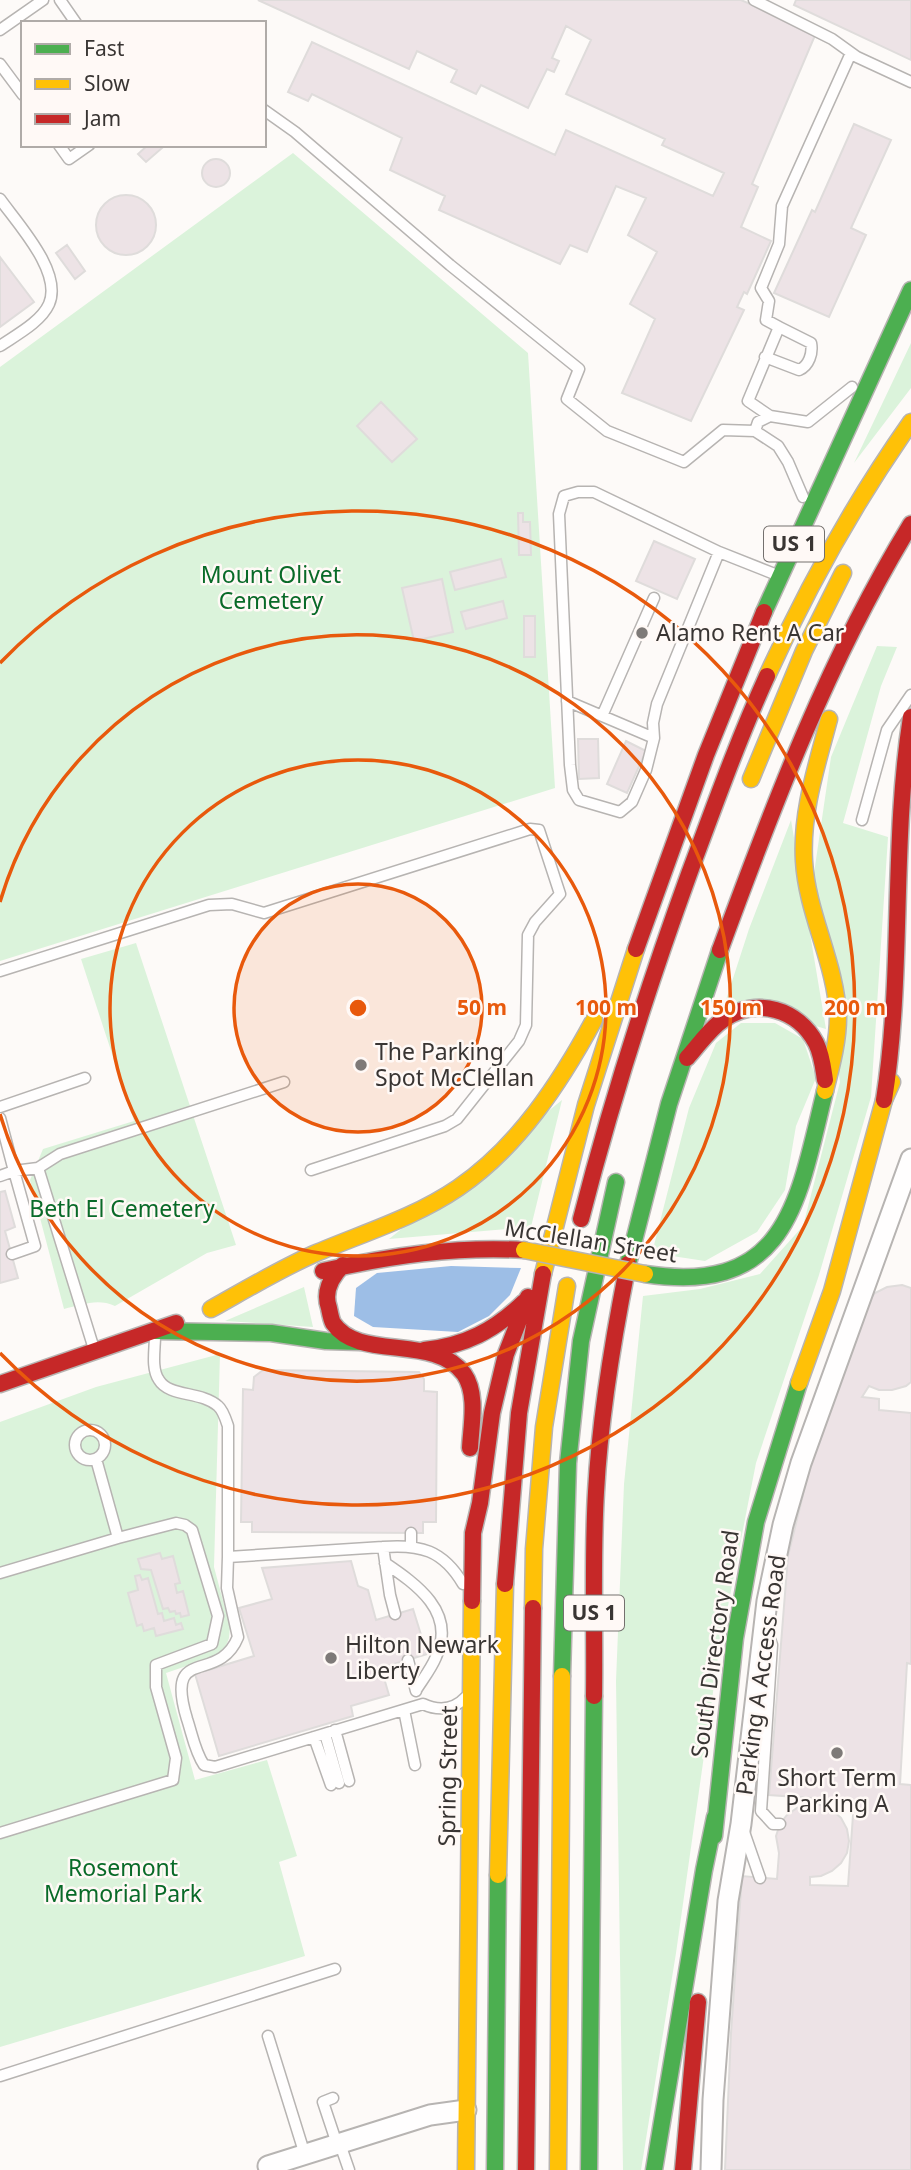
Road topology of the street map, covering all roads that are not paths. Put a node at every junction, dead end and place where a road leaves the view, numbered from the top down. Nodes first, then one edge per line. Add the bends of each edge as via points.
1 (43, 0) edge
2 (60, 0) edge
3 (754, 0) edge
4 (75, 21) edge
5 (0, 30) edge
6 (851, 53) junction
7 (0, 64) edge
8 (911, 82) edge
9 (21, 93) edge
10 (266, 111) edge
11 (60, 147) edge
12 (86, 147) edge
13 (0, 199) edge
14 (911, 290) edge
15 (911, 304) edge
16 (779, 327) junction
17 (0, 346) edge
18 (765, 357) junction
19 (875, 368) junction
20 (771, 416) junction
21 (911, 422) edge
22 (755, 431) junction
23 (808, 513) junction
24 (911, 524) edge
25 (719, 552) junction
26 (850, 561) dead end
27 (779, 576) junction
28 (654, 598) dead end
29 (854, 621) junction
30 (911, 695) edge
31 (567, 701) junction
32 (602, 716) junction
33 (911, 717) edge
34 (654, 738) junction
35 (747, 791) dead end
36 (862, 820) dead end
37 (644, 923) junction
38 (0, 971) edge
39 (908, 1038) dead end
40 (680, 1065) junction
41 (85, 1078) dead end
42 (284, 1082) dead end
43 (825, 1091) junction
44 (884, 1100) junction
45 (0, 1107) edge
46 (0, 1118) edge
47 (911, 1159) edge
48 (621, 1163) dead end
49 (38, 1168) junction
50 (311, 1170) dead end
51 (15, 1171) junction
52 (0, 1176) edge
53 (12, 1254) dead end
54 (343, 1265) junction
55 (545, 1269) junction
56 (527, 1299) junction
57 (211, 1309) junction
58 (155, 1331) junction
59 (374, 1343) junction
60 (424, 1350) junction
61 (95, 1352) junction
62 (0, 1384) edge
63 (96, 1460) dead end
64 (411, 1533) dead end
65 (473, 1533) junction
66 (118, 1538) junction
67 (411, 1546) junction
68 (383, 1547) junction
69 (228, 1558) junction
70 (385, 1563) junction
71 (0, 1573) edge
72 (472, 1611) junction
73 (395, 1614) dead end
74 (764, 1623) junction
75 (408, 1660) dead end
76 (471, 1688) junction
77 (416, 1690) junction
78 (423, 1704) junction
79 (404, 1710) junction
80 (325, 1734) junction
81 (415, 1765) dead end
82 (715, 1817) junction
83 (741, 1824) junction
84 (780, 1824) dead end
85 (0, 1833) edge
86 (760, 1878) dead end
87 (335, 1969) dead end
88 (268, 2036) dead end
89 (0, 2076) edge
90 (333, 2098) dead end
91 (467, 2110) junction
92 (339, 2144) junction
93 (305, 2155) junction
94 (268, 2166) dead end
95 (349, 2170) edge
96 (466, 2170) edge
97 (495, 2170) edge
98 (526, 2170) edge
99 (558, 2170) edge
100 (589, 2170) edge
101 (654, 2170) edge
102 (683, 2170) edge
103 (710, 2170) edge

1 - 5 lane
2 - 4 lane
3 - 6 lane
6 - 8 lane
6 - 16 lane via 782,206 779,244 761,288 769,301 766,320
7 - 9 lane
10 - 22 lane via 579,369 567,399 607,431 684,463 723,430
11 - 12 lane via 69,159
13 - 17 lane via 47,267 52,292 39,318
14 - 19 main road, US 1
15 - 19 main road
16 - 18 lane
16 - 18 lane via 811,343 806,366 799,370
18 - 20 lane via 748,401
19 - 20 lane via 808,422
19 - 23 main road, US 1
20 - 22 lane via 758,422
21 - 98 main road via 826,552 755,699 640,1012 578,1236 548,1396 534,1549
22 - 23 lane via 778,446
23 - 27 main road, US 1
24 - 29 main road, US 1
25 - 27 lane
25 - 31 lane via 594,492 564,496 559,514
25 - 34 lane via 657,705
26 - 35 main road via 804,651
27 - 37 main road, US 1 via 728,696
28 - 32 lane
29 - 40 main road, US 1 via 780,789
29 - 43 main road, McClellan Street via 811,789 804,836 809,898 837,1008 837,1038
30 - 36 lane via 887,730
31 - 32 lane
31 - 34 lane via 573,790 579,800 621,812 632,802
32 - 34 lane
33 - 44 main road via 902,785 893,1037
37 - 55 main road, US 1 via 586,1098
37 - 57 main road via 568,1066 527,1123 491,1161 435,1203 297,1262
38 - 50 lane via 209,905 232,904 264,913 537,829 560,894 528,935 526,1025 519,1041 451,1123
39 - 44 main road
40 - 43 main road via 724,1019 748,1009 774,1009 799,1020 815,1038
40 - 100 main road, US 1 via 626,1271 597,1463
41 - 45 lane
42 - 49 lane via 61,1154
43 - 54 main road, McClellan Street, bridge via 797,1199 786,1223 748,1261 713,1276 676,1280 524,1250 473,1247
44 - 82 main road, South Directory Road via 832,1291 787,1414 756,1522 734,1638
46 - 51 lane
47 - 74 street, Parking A Access Road via 798,1474
48 - 99 main road via 581,1341 568,1462
49 - 51 lane
49 - 61 lane
51 - 52 lane
51 - 53 lane via 35,1247
54 - 57 main road, McClellan Street
54 - 59 main road via 329,1285 326,1299 331,1320 345,1336
55 - 56 main road, Spring Street
55 - 97 main road, US 1 via 518,1422 502,1624
56 - 60 main road via 478,1338
56 - 65 main road, Spring Street via 499,1382
57 - 58 main road, McClellan Street
58 - 59 main road via 264,1332
58 - 61 main road, McClellan Street
58 - 69 lane via 159,1381 169,1390 199,1395 220,1407 228,1426
59 - 60 main road
60 - 65 main road via 451,1361 469,1384
61 - 62 main road, McClellan Street
63 - 66 lane
64 - 67 lane
65 - 72 main road, Spring Street
66 - 71 lane
66 - 85 lane via 176,1523 188,1527 218,1616 212,1644 156,1665 156,1687 176,1758 173,1780
67 - 68 lane
67 - 72 lane via 450,1567 465,1586
68 - 69 lane
68 - 70 lane
69 - 80 lane via 227,1588 237,1637 226,1656 193,1669 180,1686 200,1760 215,1767
70 - 73 lane
70 - 77 lane via 418,1586 439,1619 437,1656
72 - 76 main road, Spring Street
74 - 83 street, Parking A Access Road
74 - 84 lane via 772,1645 761,1811 773,1824
75 - 77 lane
76 - 78 lane via 455,1706 438,1709
76 - 91 main road, Spring Street
77 - 78 lane
78 - 79 lane
79 - 80 lane
79 - 81 lane
80 - 80 lane via 340,1783
82 - 101 main road
82 - 102 main road, South Directory Road
83 - 86 lane
83 - 103 street, Parking A Access Road via 728,1901
87 - 89 lane
88 - 93 lane
90 - 92 lane via 323,2102
91 - 92 street via 429,2115
91 - 96 main road, Spring Street
92 - 93 street
92 - 95 lane
93 - 94 street

